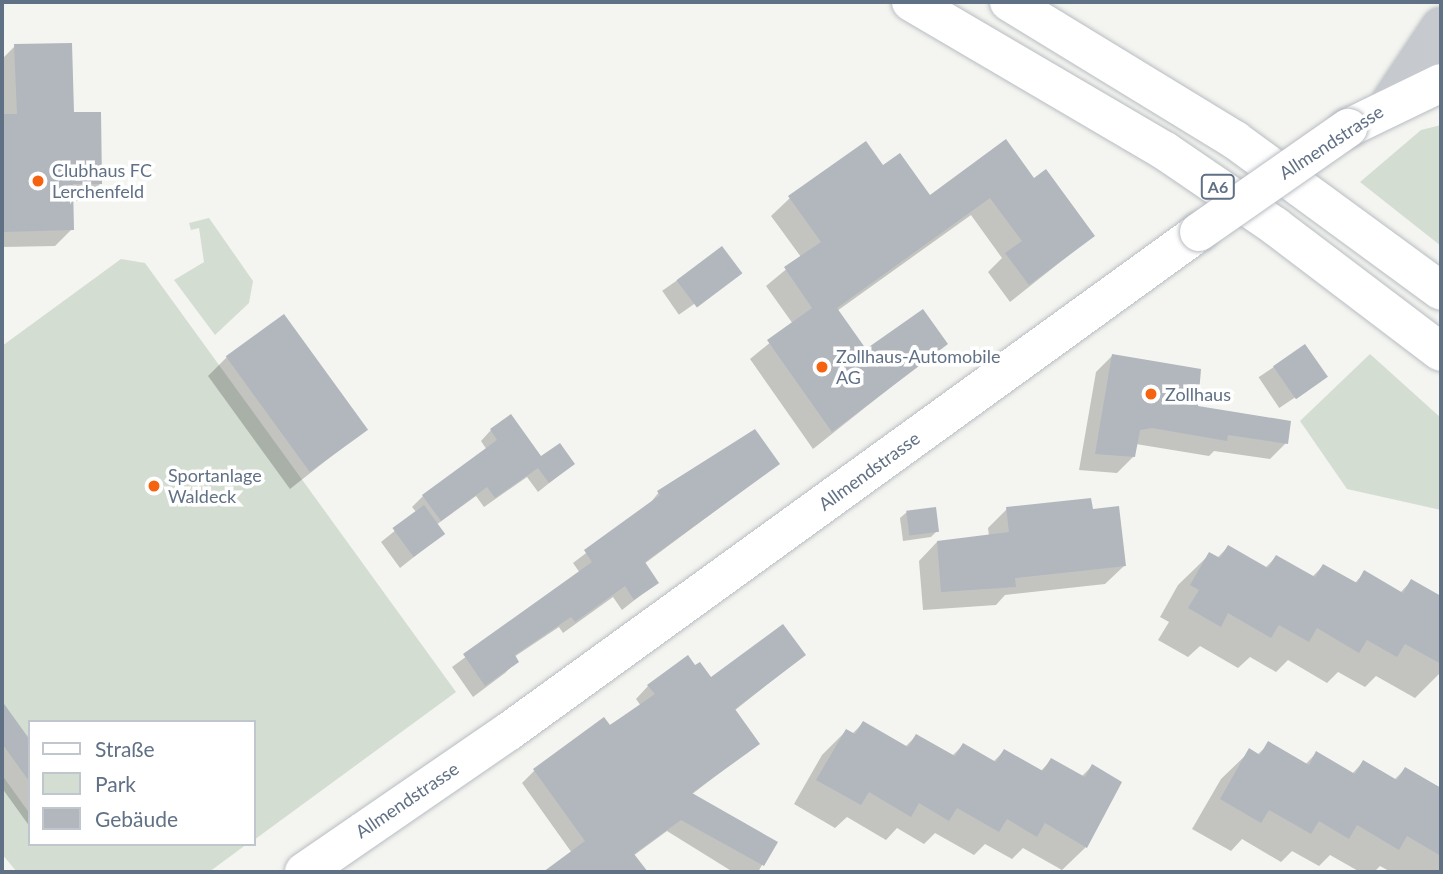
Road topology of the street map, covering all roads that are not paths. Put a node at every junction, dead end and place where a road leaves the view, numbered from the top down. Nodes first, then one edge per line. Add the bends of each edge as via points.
1 (911, 2) edge
2 (1009, 2) edge
3 (1441, 27) edge
4 (1441, 83) edge
5 (1389, 105) junction
6 (1441, 291) edge
7 (1441, 352) edge
8 (304, 872) edge

1 - 7 main road, A6 via 1165,151 1275,226
2 - 6 main road via 1236,140
3 - 5 street
4 - 5 main road, Allmendstrasse
5 - 8 main road, Allmendstrasse, bridge via 1348,128 1199,232 500,737

